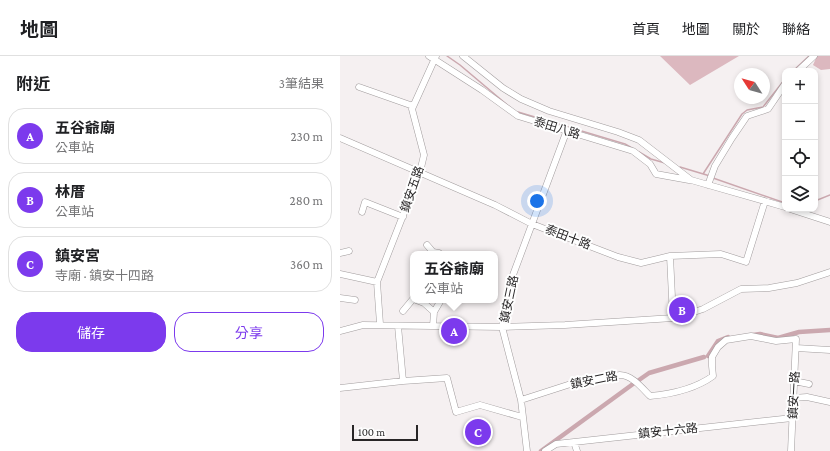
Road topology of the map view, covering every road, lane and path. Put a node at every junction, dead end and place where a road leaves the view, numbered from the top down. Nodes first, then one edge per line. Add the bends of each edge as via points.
1 (463, 56) edge
2 (814, 56) edge
3 (433, 57) edge
4 (801, 68) edge
5 (359, 87) dead end
6 (782, 88) edge
7 (413, 106) junction
8 (567, 130) junction
9 (340, 138) edge
10 (420, 172) junction
11 (691, 180) junction
12 (708, 185) junction
13 (765, 201) junction
14 (782, 206) edge
15 (362, 212) dead end
16 (799, 212) edge
17 (403, 217) junction
18 (830, 222) edge
19 (532, 224) junction
20 (427, 245) dead end
21 (349, 251) dead end
22 (432, 251) edge
23 (340, 254) edge
24 (670, 256) junction
25 (830, 272) edge
26 (340, 274) edge
27 (377, 282) junction
28 (340, 298) edge
29 (356, 300) dead end
30 (410, 303) edge
31 (424, 303) edge
32 (439, 303) edge
33 (403, 311) dead end
34 (434, 312) junction
35 (673, 318) junction
36 (380, 324) junction
37 (398, 326) junction
38 (433, 326) junction
39 (502, 327) junction
40 (340, 331) edge
41 (796, 338) joint
42 (796, 348) junction
43 (830, 350) edge
44 (403, 381) junction
45 (794, 382) junction
46 (809, 384) dead end
47 (340, 388) edge
48 (793, 398) junction
49 (521, 400) junction
50 (830, 402) edge
51 (522, 417) junction
52 (792, 418) junction
53 (574, 442) junction
54 (527, 451) edge
55 (545, 451) edge
56 (577, 451) edge
57 (791, 451) edge

1 - 11 street via 521,99 549,111 639,140
2 - 4 street
3 - 7 street
3 - 8 street, 泰田八路 via 518,116
5 - 7 street
6 - 12 street via 768,109 747,116 715,166
7 - 10 street, 鎮安五路 via 424,155
8 - 11 street, 泰田八路 via 633,151 650,164 656,174
8 - 19 street, 鎮安三路
9 - 10 street, 泰田十路
10 - 17 street, 鎮安五路
10 - 19 street, 泰田十路
11 - 12 street
12 - 13 street
13 - 14 street
13 - 24 street, 泰田十路 via 746,262 721,254
15 - 17 street via 365,202
16 - 18 street
17 - 27 street, 鎮安五路
19 - 24 street, 泰田十路 via 641,264
19 - 39 street, 鎮安三路 via 510,283
20 - 22 street
21 - 23 street
24 - 35 street
25 - 35 street via 797,283 741,289 703,309
26 - 27 street
27 - 36 street, 鎮安五路
28 - 29 street
30 - 33 street
31 - 34 street
32 - 34 street
34 - 38 street
35 - 39 street
36 - 37 street
36 - 40 street
37 - 38 street
37 - 44 street
38 - 39 street
39 - 49 street, 鎮安三路
41 - 42 street, 鎮安一路
41 - 49 street, 鎮安二路 via 776,341 751,336 726,340 718,347 712,358 714,376 702,384 664,395 650,396 632,379 620,375 583,380
42 - 43 street
42 - 45 street, 鎮安一路
44 - 47 street
44 - 51 street via 447,378 456,412 480,405
45 - 46 street
45 - 48 street, 鎮安一路
48 - 50 street
48 - 52 street, 鎮安一路
49 - 51 street, 鎮安三路
51 - 54 street, 鎮安三路
52 - 53 street, 鎮安十六路
52 - 57 street, 鎮安一路
53 - 55 street, 鎮安十六路 via 556,444
53 - 56 street

